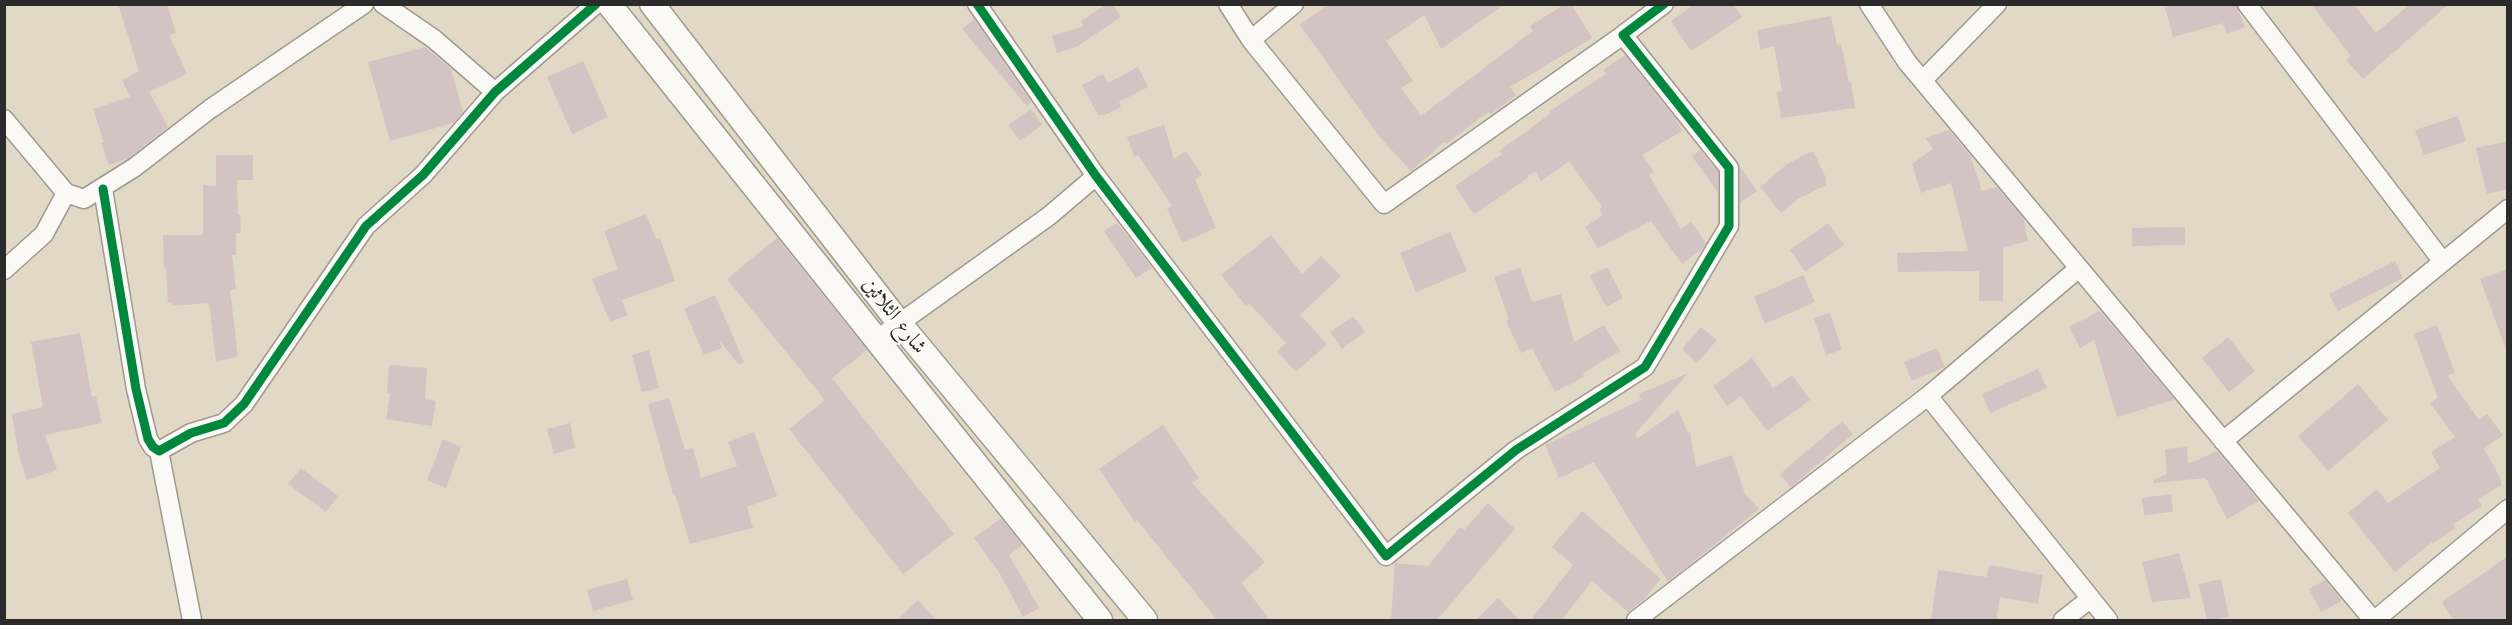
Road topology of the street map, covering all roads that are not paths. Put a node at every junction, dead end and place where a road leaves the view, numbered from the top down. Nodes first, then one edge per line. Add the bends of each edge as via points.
1 (364, 4) edge
2 (383, 4) edge
3 (596, 4) edge
4 (609, 4) edge
5 (652, 4) edge
6 (977, 4) edge
7 (1228, 4) edge
8 (1294, 4) edge
9 (1664, 4) edge
10 (1869, 4) edge
11 (1997, 4) edge
12 (2247, 4) edge
13 (1623, 35) junction
14 (1251, 40) junction
15 (1923, 81) junction
16 (495, 92) junction
17 (4, 119) edge
18 (1096, 176) junction
19 (103, 189) junction
20 (66, 193) junction
21 (2508, 209) edge
22 (2443, 262) junction
23 (2079, 268) junction
24 (4, 270) edge
25 (900, 324) junction
26 (876, 340) junction
27 (1928, 396) junction
28 (2223, 441) junction
29 (159, 451) junction
30 (2508, 509) edge
31 (2090, 599) junction
32 (192, 621) edge
33 (1100, 621) edge
34 (1145, 621) edge
35 (1636, 621) edge
36 (2064, 621) edge
37 (2108, 621) edge
38 (2374, 621) edge

1 - 19 street via 210,109
2 - 16 street via 434,39
3 - 16 street
4 - 26 street, شارع الثلاثين
5 - 25 street, شارع الثلاثين
6 - 18 street
7 - 14 street
8 - 14 street
9 - 13 street
10 - 15 street
11 - 15 street
12 - 22 street
13 - 14 street via 1384,204
13 - 18 street via 1729,168 1729,226 1645,367 1516,450 1386,556
15 - 23 street
16 - 29 street via 423,175 366,226 244,404 224,423 191,433
17 - 20 street
18 - 25 street via 1049,216
19 - 20 street via 84,199
19 - 29 street via 136,389 148,439
20 - 24 street via 44,234
21 - 22 street
22 - 28 street
23 - 27 street
23 - 28 street
25 - 26 street
25 - 34 street, شارع الثلاثين
26 - 33 street, شارع الثلاثين
27 - 31 street
27 - 35 street
28 - 38 street
29 - 32 street
30 - 38 street
31 - 36 street
31 - 37 street

